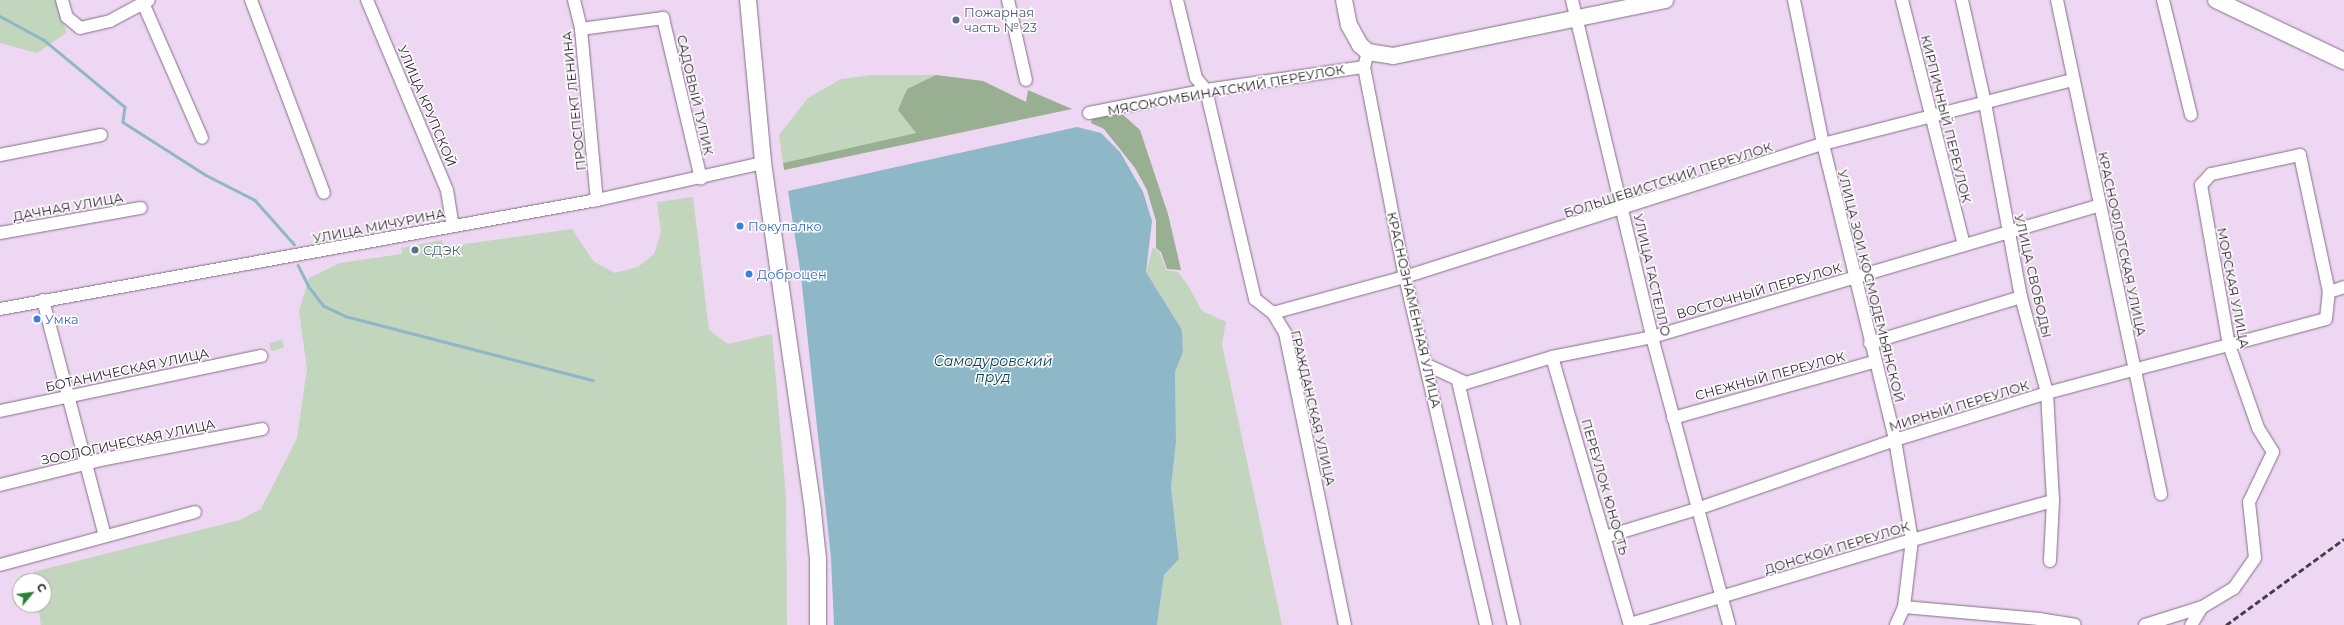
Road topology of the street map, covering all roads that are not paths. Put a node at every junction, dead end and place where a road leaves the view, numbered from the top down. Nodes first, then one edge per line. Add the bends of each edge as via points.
1 (62, 0) edge
2 (251, 0) edge
3 (367, 0) edge
4 (574, 0) edge
5 (748, 0) edge
6 (1008, 0) edge
7 (1177, 0) edge
8 (1344, 0) edge
9 (1572, 0) edge
10 (1665, 0) edge
11 (1794, 0) edge
12 (1902, 0) edge
13 (1962, 0) edge
14 (2057, 0) edge
15 (2163, 0) edge
16 (2216, 0) edge
17 (146, 1) edge
18 (1576, 18) junction
19 (581, 29) junction
20 (1366, 59) junction
21 (2344, 61) edge
22 (1026, 80) dead end
23 (2073, 80) junction
24 (1206, 90) junction
25 (1985, 103) junction
26 (1088, 113) dead end
27 (2191, 115) dead end
28 (1930, 117) junction
29 (101, 135) dead end
30 (202, 138) dead end
31 (1823, 144) junction
32 (0, 155) edge
33 (763, 164) junction
34 (701, 179) junction
35 (324, 192) dead end
36 (597, 200) junction
37 (2100, 205) junction
38 (141, 208) dead end
39 (1622, 209) junction
40 (453, 226) junction
41 (2008, 232) junction
42 (0, 233) edge
43 (1964, 245) junction
44 (1405, 277) junction
45 (1855, 278) junction
46 (2344, 287) edge
47 (2329, 292) junction
48 (2021, 297) junction
49 (44, 300) junction
50 (0, 309) edge
51 (1273, 313) junction
52 (1652, 337) junction
53 (1870, 343) junction
54 (2228, 345) junction
55 (261, 356) dead end
56 (1552, 357) junction
57 (1874, 362) junction
58 (1427, 365) junction
59 (2133, 370) junction
60 (1458, 381) junction
61 (2047, 393) junction
62 (68, 397) junction
63 (0, 411) edge
64 (1673, 418) junction
65 (262, 429) dead end
66 (1895, 440) junction
67 (86, 463) junction
68 (0, 485) edge
69 (2161, 494) dead end
70 (2053, 501) junction
71 (1697, 509) junction
72 (195, 512) dead end
73 (105, 536) junction
74 (1605, 537) junction
75 (1912, 540) junction
76 (2050, 561) dead end
77 (0, 565) edge
78 (1721, 597) junction
79 (1904, 607) junction
80 (2202, 607) junction
81 (1630, 624) edge
82 (818, 625) edge
83 (1345, 625) edge
84 (1486, 625) edge
85 (1514, 625) edge
86 (1729, 625) edge
87 (1896, 625) edge
88 (2075, 625) edge
89 (2145, 625) edge
90 (2190, 625) edge

1 - 17 street via 67,17 80,28 110,21
2 - 35 street
3 - 40 street, УЛИЦА КРУПСКОЙ via 447,190
4 - 19 street, ПРОСПЕКТ ЛЕНИНА
5 - 33 main road
6 - 22 street
7 - 24 street, ГРАЖДАНСКАЯ УЛИЦА via 1196,78
8 - 20 main road, КРАСНОЗНАМЁННАЯ УЛИЦА via 1349,25
9 - 18 street, УЛИЦА ГАСТЕЛЛО
10 - 18 main road, МЯСОКОМБИНАТСКИЙ ПЕРЕУЛОК
11 - 31 street, УЛИЦА ЗОИ КОСМОДЕМЬЯНСКОЙ
12 - 28 street, КИРПИЧНЫЙ ПЕРЕУЛОК
13 - 25 street, УЛИЦА СВОБОДЫ
14 - 23 street, КРАСНОФЛОТСКАЯ УЛИЦА
15 - 27 street
16 - 21 main road
17 - 30 street
18 - 20 main road, МЯСОКОМБИНАТСКИЙ ПЕРЕУЛОК via 1393,56
18 - 39 street, УЛИЦА ГАСТЕЛЛО
19 - 34 street, САДОВЫЙ ТУПИК via 663,18
19 - 36 street, ПРОСПЕКТ ЛЕНИНА
20 - 24 street, МЯСОКОМБИНАТСКИЙ ПЕРЕУЛОК
20 - 44 street, КРАСНОЗНАМЁННАЯ УЛИЦА
23 - 25 street, БОЛЬШЕВИСТСКИЙ ПЕРЕУЛОК
23 - 37 street, КРАСНОФЛОТСКАЯ УЛИЦА
24 - 26 street, МЯСОКОМБИНАТСКИЙ ПЕРЕУЛОК
24 - 51 street, ГРАЖДАНСКАЯ УЛИЦА via 1255,299
25 - 28 street, БОЛЬШЕВИСТСКИЙ ПЕРЕУЛОК
25 - 41 street, УЛИЦА СВОБОДЫ
28 - 31 street, БОЛЬШЕВИСТСКИЙ ПЕРЕУЛОК
28 - 43 street, КИРПИЧНЫЙ ПЕРЕУЛОК
29 - 32 street
31 - 39 street, БОЛЬШЕВИСТСКИЙ ПЕРЕУЛОК
31 - 45 street, УЛИЦА ЗОИ КОСМОДЕМЬЯНСКОЙ
33 - 34 street, УЛИЦА МИЧУРИНА
33 - 82 main road via 813,512 818,559
34 - 36 street, УЛИЦА МИЧУРИНА
36 - 40 street, УЛИЦА МИЧУРИНА
37 - 41 street, ВОСТОЧНЫЙ ПЕРЕУЛОК
37 - 59 street, КРАСНОФЛОТСКАЯ УЛИЦА
38 - 42 street, ДАЧНАЯ УЛИЦА
39 - 44 street, БОЛЬШЕВИСТСКИЙ ПЕРЕУЛОК
39 - 52 street, УЛИЦА ГАСТЕЛЛО
40 - 49 street, УЛИЦА МИЧУРИНА
41 - 43 street, ВОСТОЧНЫЙ ПЕРЕУЛОК
41 - 48 street, УЛИЦА СВОБОДЫ
43 - 45 street, ВОСТОЧНЫЙ ПЕРЕУЛОК
44 - 51 street, БОЛЬШЕВИСТСКИЙ ПЕРЕУЛОК
44 - 58 street, КРАСНОЗНАМЁННАЯ УЛИЦА
45 - 52 street, ВОСТОЧНЫЙ ПЕРЕУЛОК
45 - 53 street, УЛИЦА ЗОИ КОСМОДЕМЬЯНСКОЙ
46 - 47 street
47 - 54 street, МИРНЫЙ ПЕРЕУЛОК via 2326,319
47 - 54 street, МОРСКАЯ УЛИЦА via 2300,155 2212,174 2201,184 2201,197
48 - 53 street
48 - 61 street, УЛИЦА СВОБОДЫ
49 - 50 street, УЛИЦА МИЧУРИНА
49 - 62 street
51 - 83 street, ГРАЖДАНСКАЯ УЛИЦА via 1284,333
52 - 56 street, ВОСТОЧНЫЙ ПЕРЕУЛОК
52 - 64 street, УЛИЦА ГАСТЕЛЛО
53 - 57 street, УЛИЦА ЗОИ КОСМОДЕМЬЯНСКОЙ
54 - 59 street, МИРНЫЙ ПЕРЕУЛОК
54 - 80 street, МОРСКАЯ УЛИЦА via 2258,428 2273,452 2249,502 2256,558 2234,588
55 - 62 street, БОТАНИЧЕСКАЯ УЛИЦА
56 - 60 street, ВОСТОЧНЫЙ ПЕРЕУЛОК via 1466,382
56 - 74 street, ПЕРЕУЛОК ЮНОСТЬ
57 - 64 street, СНЕЖНЫЙ ПЕРЕУЛОК
57 - 66 street, УЛИЦА ЗОИ КОСМОДЕМЬЯНСКОЙ
58 - 60 street
58 - 84 street, КРАСНОЗНАМЁННАЯ УЛИЦА
59 - 61 street, МИРНЫЙ ПЕРЕУЛОК
59 - 69 street, КРАСНОФЛОТСКАЯ УЛИЦА
60 - 85 street, КРАСНОЗНАМЁННАЯ УЛИЦА
61 - 66 street, МИРНЫЙ ПЕРЕУЛОК
61 - 70 street, УЛИЦА СВОБОДЫ
62 - 63 street, БОТАНИЧЕСКАЯ УЛИЦА
62 - 67 street
64 - 71 street, УЛИЦА ГАСТЕЛЛО
65 - 67 street, ЗООЛОГИЧЕСКАЯ УЛИЦА
66 - 71 street, МИРНЫЙ ПЕРЕУЛОК
66 - 75 street, УЛИЦА ЗОИ КОСМОДЕМЬЯНСКОЙ
67 - 68 street, ЗООЛОГИЧЕСКАЯ УЛИЦА
67 - 73 street
70 - 75 street, ДОНСКОЙ ПЕРЕУЛОК
70 - 76 street, УЛИЦА СВОБОДЫ
71 - 74 street, МИРНЫЙ ПЕРЕУЛОК
71 - 78 street, УЛИЦА ГАСТЕЛЛО
72 - 73 street
73 - 77 street
74 - 81 street, ПЕРЕУЛОК ЮНОСТЬ
75 - 78 street, ДОНСКОЙ ПЕРЕУЛОК
75 - 79 street, УЛИЦА ЗОИ КОСМОДЕМЬЯНСКОЙ
78 - 81 street, ДОНСКОЙ ПЕРЕУЛОК
78 - 86 street, УЛИЦА ГАСТЕЛЛО
79 - 87 street, УЛИЦА ЗОИ КОСМОДЕМЬЯНСКОЙ
79 - 88 street via 2039,619
80 - 89 street
80 - 90 street

